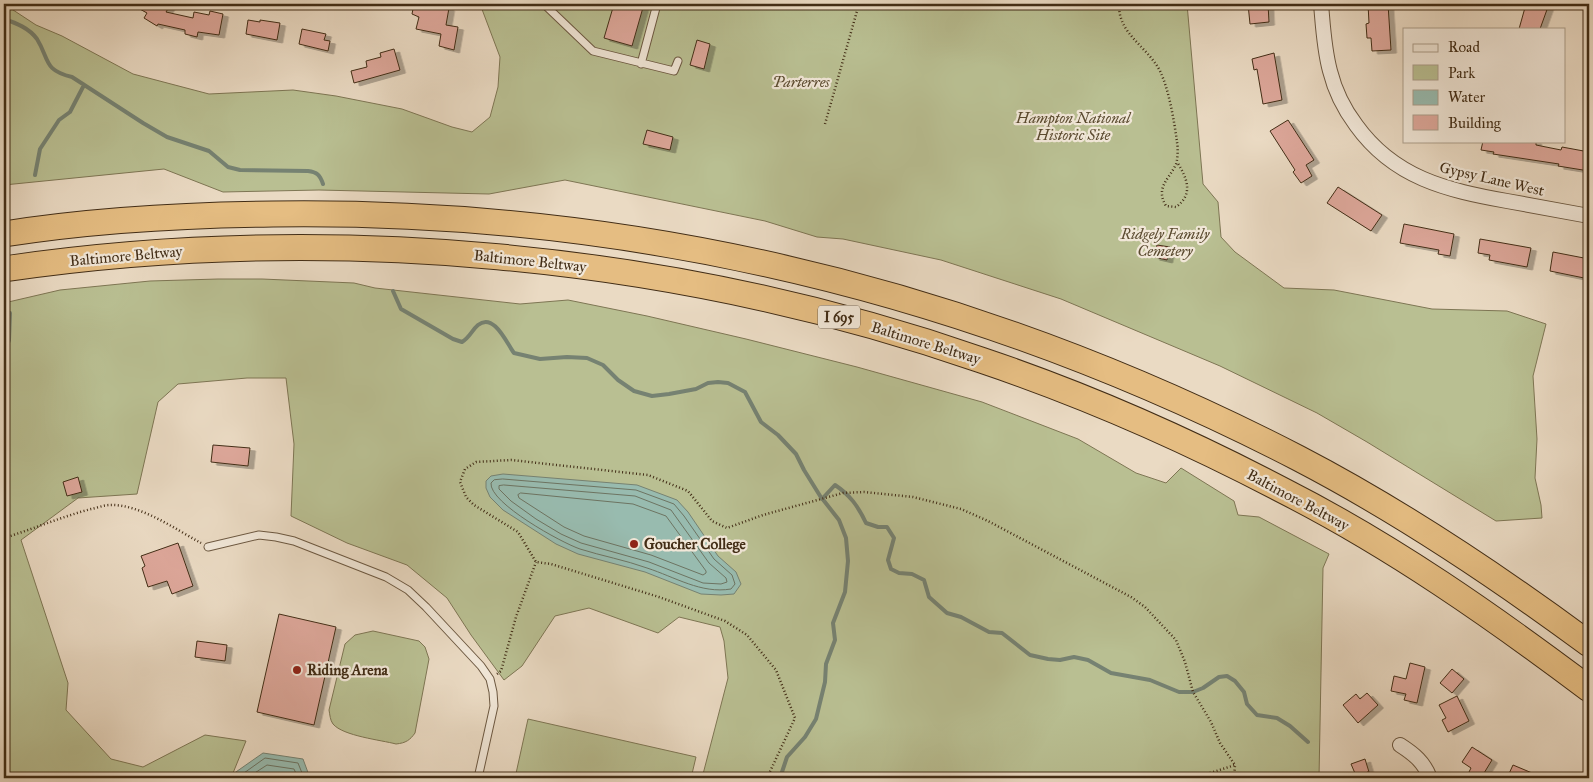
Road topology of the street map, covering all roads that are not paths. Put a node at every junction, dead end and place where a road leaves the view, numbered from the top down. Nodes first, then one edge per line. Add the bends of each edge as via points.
1 (657, 4) edge
2 (1321, 4) edge
3 (546, 6) dead end
4 (678, 61) dead end
5 (641, 64) junction
6 (1589, 216) edge
7 (4, 234) edge
8 (4, 269) edge
9 (208, 547) road end
10 (1589, 644) edge
11 (1589, 689) edge
12 (1400, 745) dead end
13 (478, 778) edge
14 (1430, 778) edge

1 - 5 lane
2 - 6 street, Gypsy Lane West via 1327,58 1338,94 1358,128 1392,163 1440,187
3 - 5 lane via 593,51
4 - 5 lane via 674,71
7 - 10 highway, I 695 via 131,219 225,214 433,216 626,237 814,274 1001,330 1166,394 1235,426 1309,464 1444,543 1536,604
8 - 11 highway, Baltimore Beltway / I 695 via 134,254 227,249 430,251 620,272 700,285 808,309 981,359 1067,391 1287,492 1437,580
9 - 13 lane via 259,535 276,537 386,577 408,590 490,679 494,706
12 - 14 street via 1422,761

